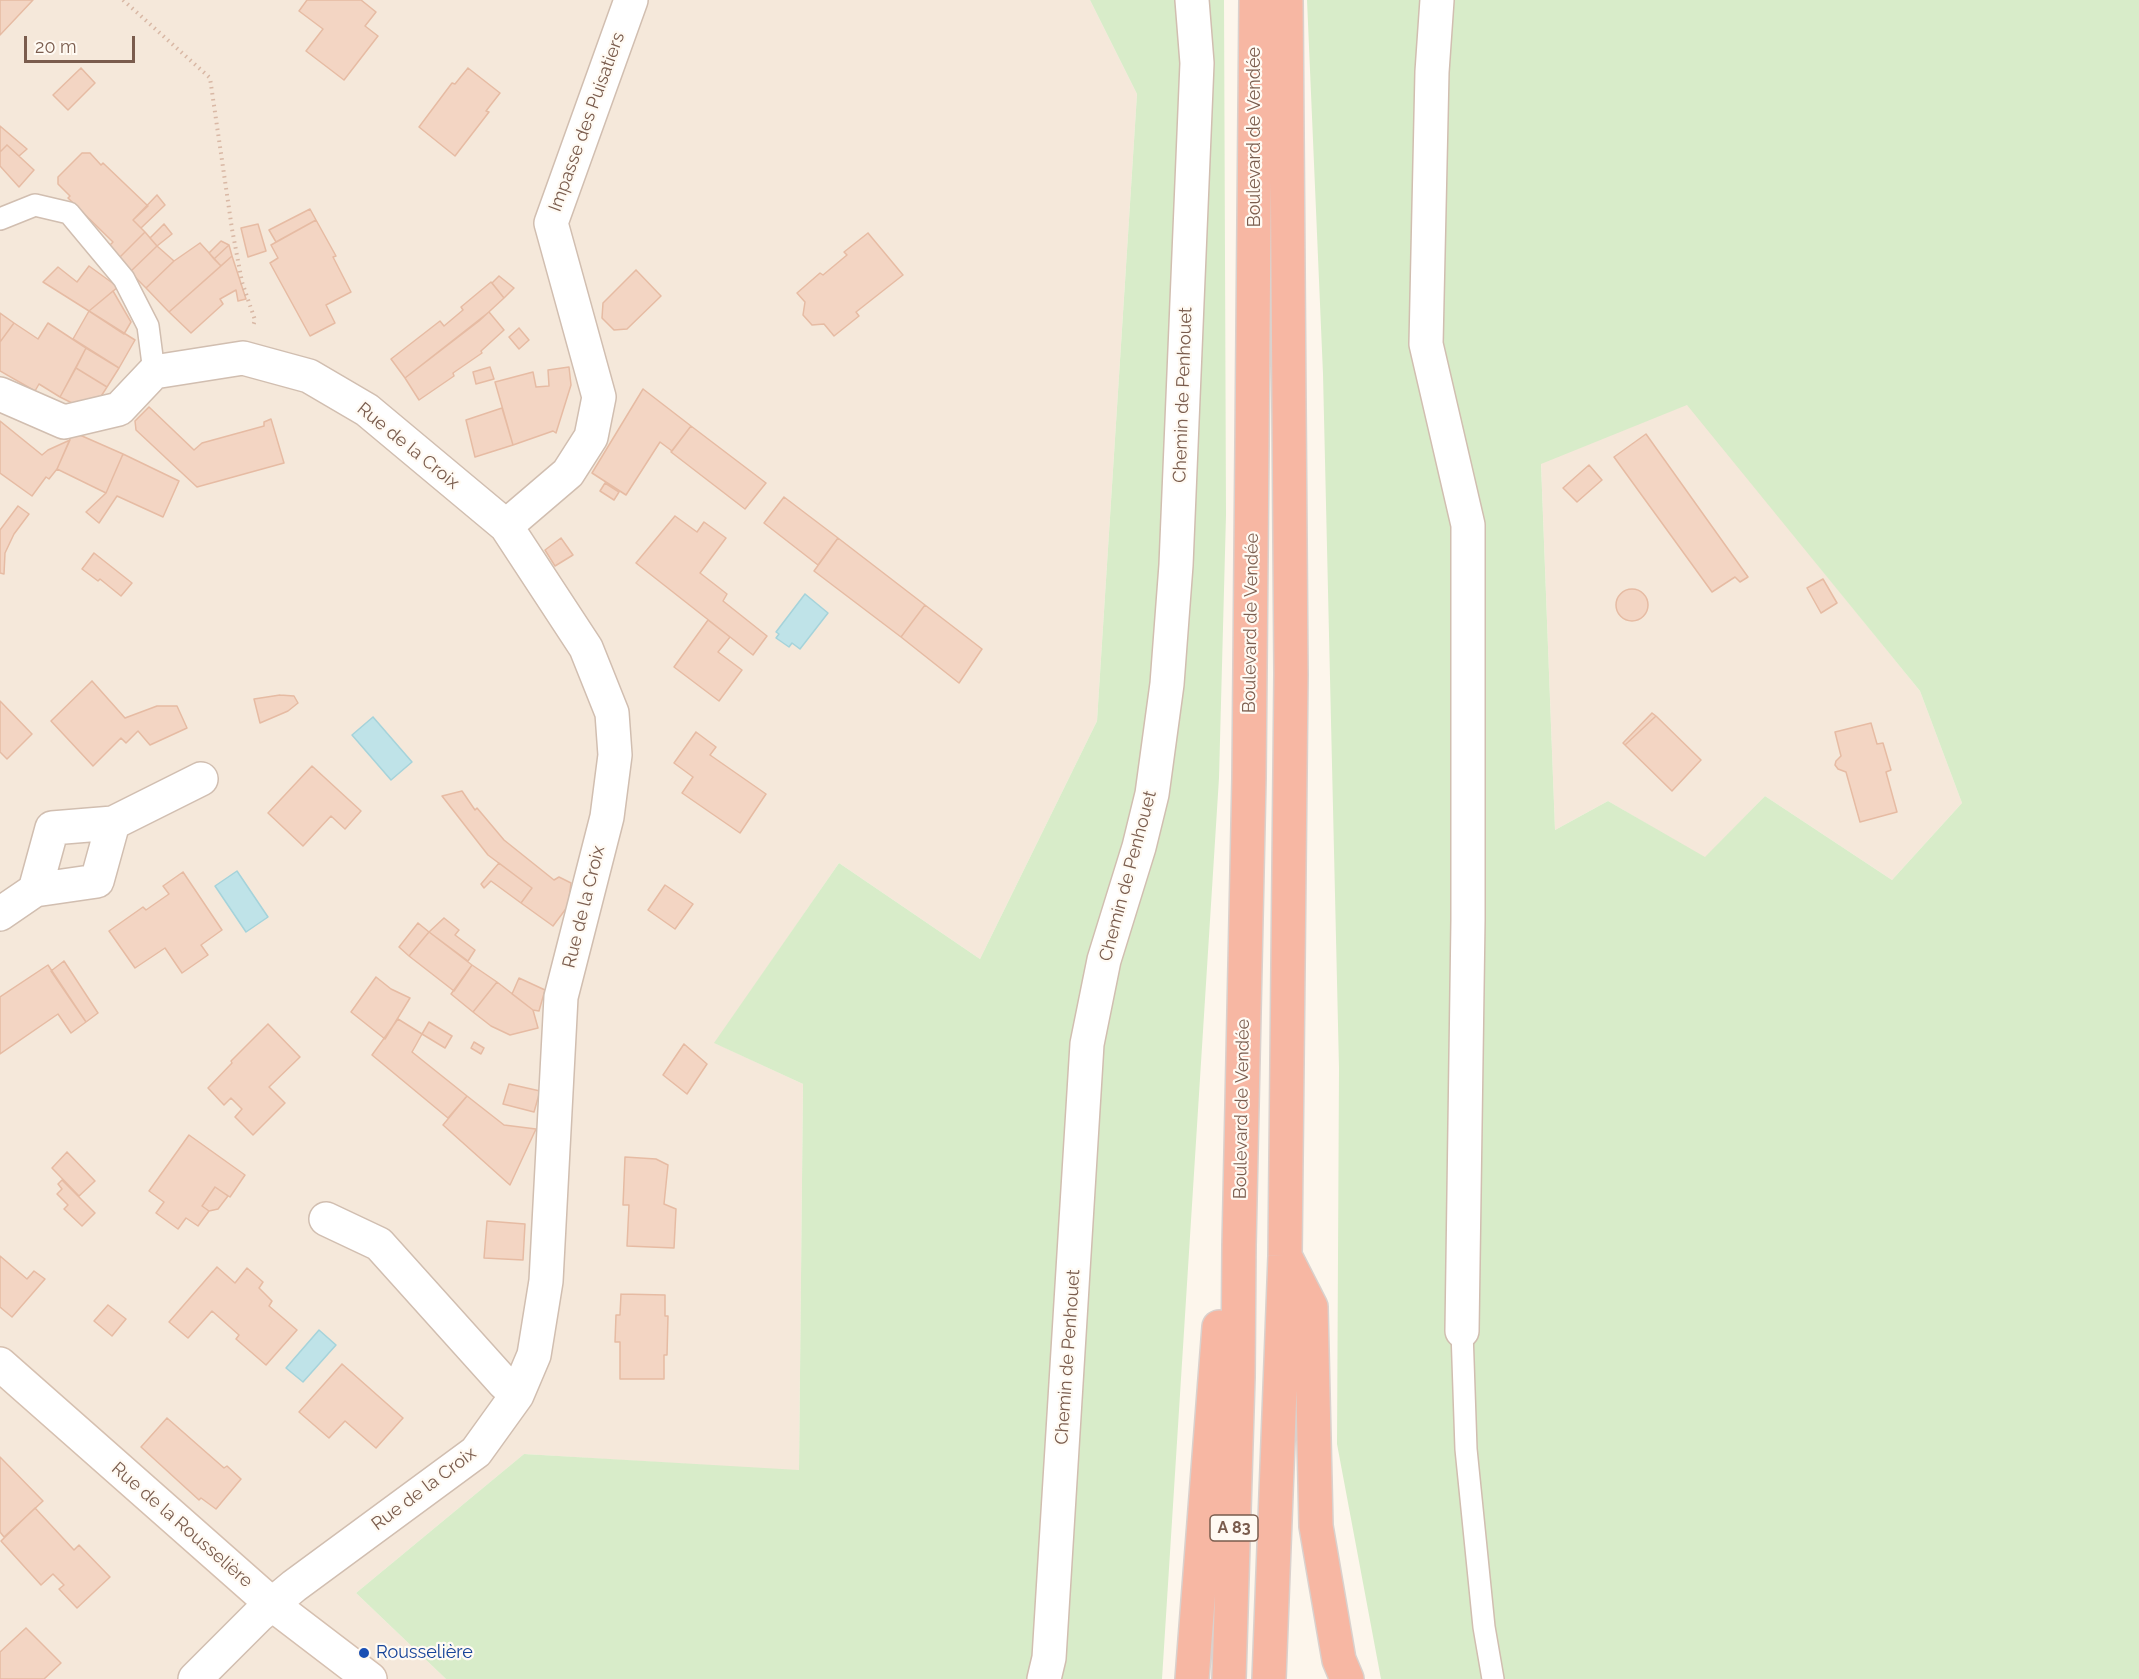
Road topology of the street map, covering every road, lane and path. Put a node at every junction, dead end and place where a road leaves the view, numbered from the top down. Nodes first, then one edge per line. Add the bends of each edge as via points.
1 (123, 0) edge
2 (631, 0) edge
3 (1192, 0) edge
4 (1256, 0) edge
5 (1286, 0) edge
6 (1437, 0) edge
7 (0, 219) edge
8 (243, 358) junction
9 (154, 372) junction
10 (0, 394) edge
11 (506, 526) junction
12 (201, 779) dead end
13 (112, 823) junction
14 (35, 890) junction
15 (0, 914) edge
16 (326, 1219) dead end
17 (1239, 1246) junction
18 (1285, 1256) junction
19 (1462, 1331) joint
20 (0, 1364) edge
21 (517, 1395) junction
22 (273, 1605) junction
23 (195, 1679) edge
24 (370, 1679) edge
25 (1044, 1679) edge
26 (1192, 1679) edge
27 (1229, 1679) edge
28 (1269, 1679) edge
29 (1347, 1679) edge
30 (1493, 1679) edge

1 - 8 path via 210,78 242,282 255,320
2 - 11 street, Impasse des Puisatiers via 550,223 599,397 591,437 568,473
3 - 25 street, Chemin de Penhouet via 1197,63 1176,565 1167,684 1152,794 1104,960 1087,1044 1051,1637
4 - 17 highway, Boulevard de Vendée via 1250,778
5 - 18 highway, Boulevard de Vendée via 1291,675
6 - 19 street via 1426,344 1468,525
7 - 9 lane via 35,205 69,213 124,279 148,326
8 - 9 street, Rue de la Croix
8 - 11 street, Rue de la Croix via 309,376 367,410
9 - 10 street via 119,409 64,422
11 - 21 street, Rue de la Croix via 586,648 612,713 615,755 607,817 561,998 546,1281 534,1355
12 - 13 street
13 - 14 street via 97,881
13 - 14 street via 52,828
14 - 15 street
16 - 21 street via 379,1244
17 - 26 highway via 1223,1277
17 - 27 highway, Boulevard de Vendée / A 83
18 - 28 highway, Boulevard de Vendée / A 83
18 - 29 highway via 1311,1307 1317,1526 1339,1660
19 - 30 lane via 1467,1461
20 - 22 street, Rue de la Rousselière
21 - 22 street, Rue de la Croix via 476,1452
22 - 23 street, Rue de la Croix
22 - 24 street, Rue de la Rousselière

